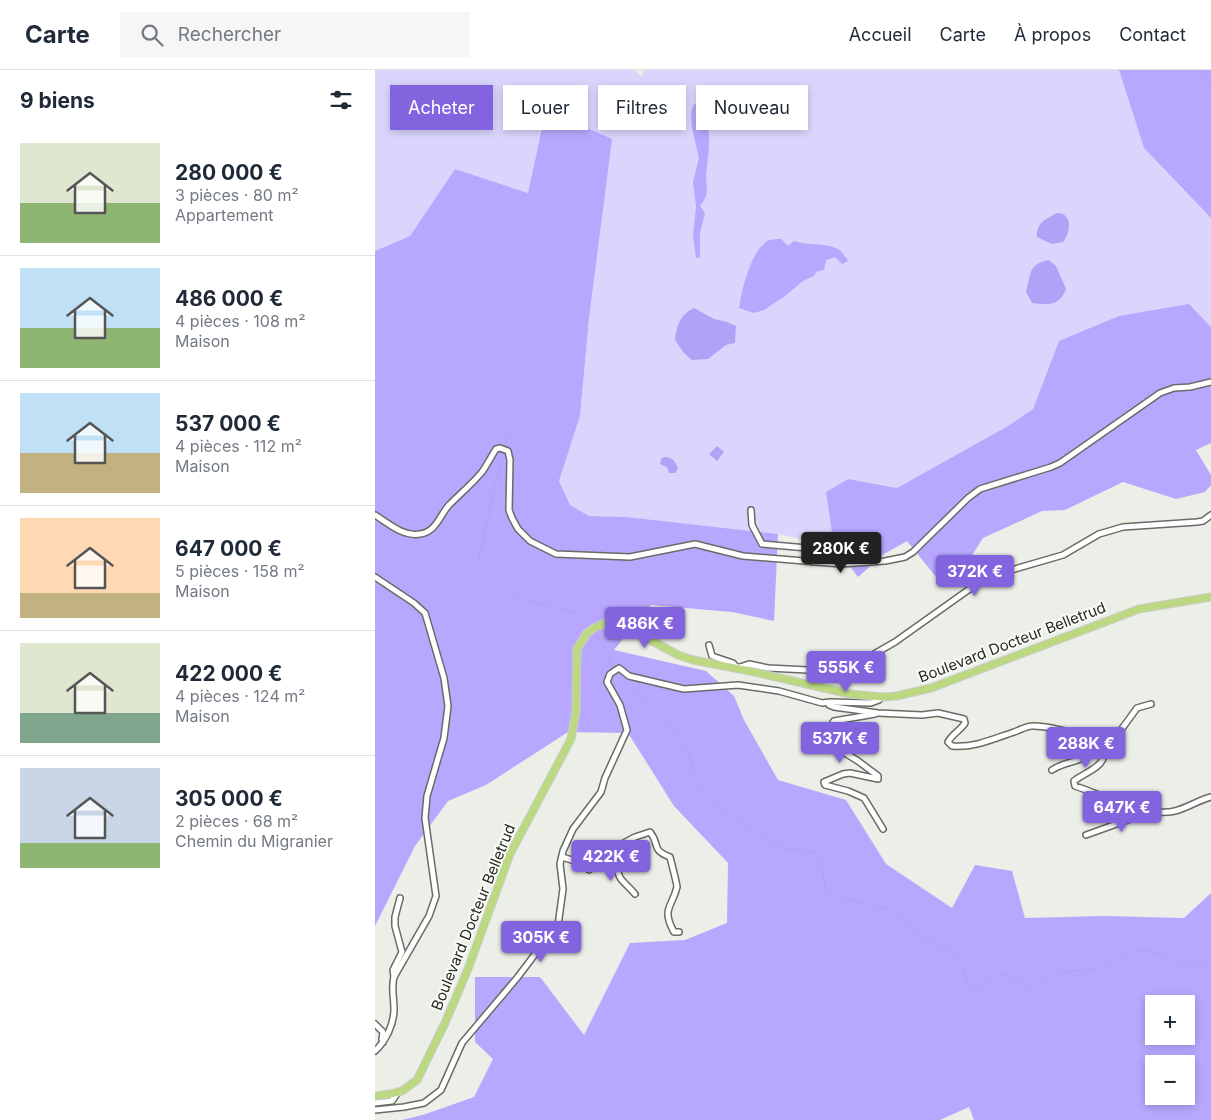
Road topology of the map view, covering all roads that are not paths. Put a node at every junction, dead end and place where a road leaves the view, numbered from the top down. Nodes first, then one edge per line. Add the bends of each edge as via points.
1 (1211, 382) edge
2 (751, 510) dead end
3 (375, 515) edge
4 (1211, 515) edge
5 (813, 562) junction
6 (375, 577) edge
7 (1211, 597) edge
8 (709, 645) dead end
9 (737, 668) junction
10 (880, 696) junction
11 (828, 703) junction
12 (1151, 704) dead end
13 (878, 713) junction
14 (1097, 744) junction
15 (1052, 770) dead end
16 (1211, 797) edge
17 (1147, 810) junction
18 (883, 830) dead end
19 (1086, 835) dead end
20 (607, 853) junction
21 (562, 857) junction
22 (635, 894) dead end
23 (400, 898) dead end
24 (679, 932) dead end
25 (394, 977) junction
26 (375, 1024) edge
27 (383, 1042) junction
28 (375, 1051) edge
29 (397, 1092) junction
30 (375, 1096) edge
31 (375, 1103) edge
32 (375, 1110) edge

1 - 5 street via 1167,390 1060,463 980,489 905,556 862,563
2 - 5 street via 752,525 762,544 807,548
3 - 5 street via 409,533 428,531 499,448 507,451 510,460 509,510 518,530 530,541 556,554 630,557 695,544 743,556
4 - 9 street via 1197,522 1111,530 1063,555 994,575 862,661 807,670 749,664
6 - 25 street via 415,603 425,614 444,678 448,706 444,738 427,796 425,818 435,896 429,916
7 - 10 main road, Boulevard Docteur Belletrud via 1139,609 931,688 907,695
8 - 9 street via 711,656 733,663
9 - 10 main road, Boulevard Docteur Belletrud via 850,694
9 - 29 main road, Boulevard Docteur Belletrud via 678,655 623,625 605,623 587,633 577,649 576,712 571,739 510,854 468,969 430,1055 417,1080
10 - 11 street via 879,700 871,702
11 - 13 street
11 - 21 street via 738,685 684,689 629,676 619,668 610,674 607,682 620,705 627,730 601,792 573,829
12 - 14 street via 1137,708 1113,741
13 - 14 street via 938,713 964,719 961,729 948,742 952,746 977,745 1032,726 1076,734
13 - 18 street via 832,724 862,742 860,744 837,740 827,742 858,761 878,779 851,773 824,782 864,798
14 - 15 street via 1084,759
14 - 17 street via 1103,752 1101,762 1074,781 1075,786 1117,803
16 - 17 street via 1175,811
17 - 19 street
20 - 21 street via 593,859 589,870
20 - 22 street via 617,859 621,879
20 - 24 street via 650,832 656,839 659,853 670,857 672,862 677,886 668,916 673,932
21 - 32 street via 563,889 557,933 553,939 539,949 462,1043 441,1090 424,1103
23 - 25 street via 395,926 402,952 393,970
25 - 27 street via 394,1012
26 - 27 street via 383,1032
27 - 28 street
29 - 30 main road, Boulevard Docteur Belletrud
29 - 31 street via 392,1101

